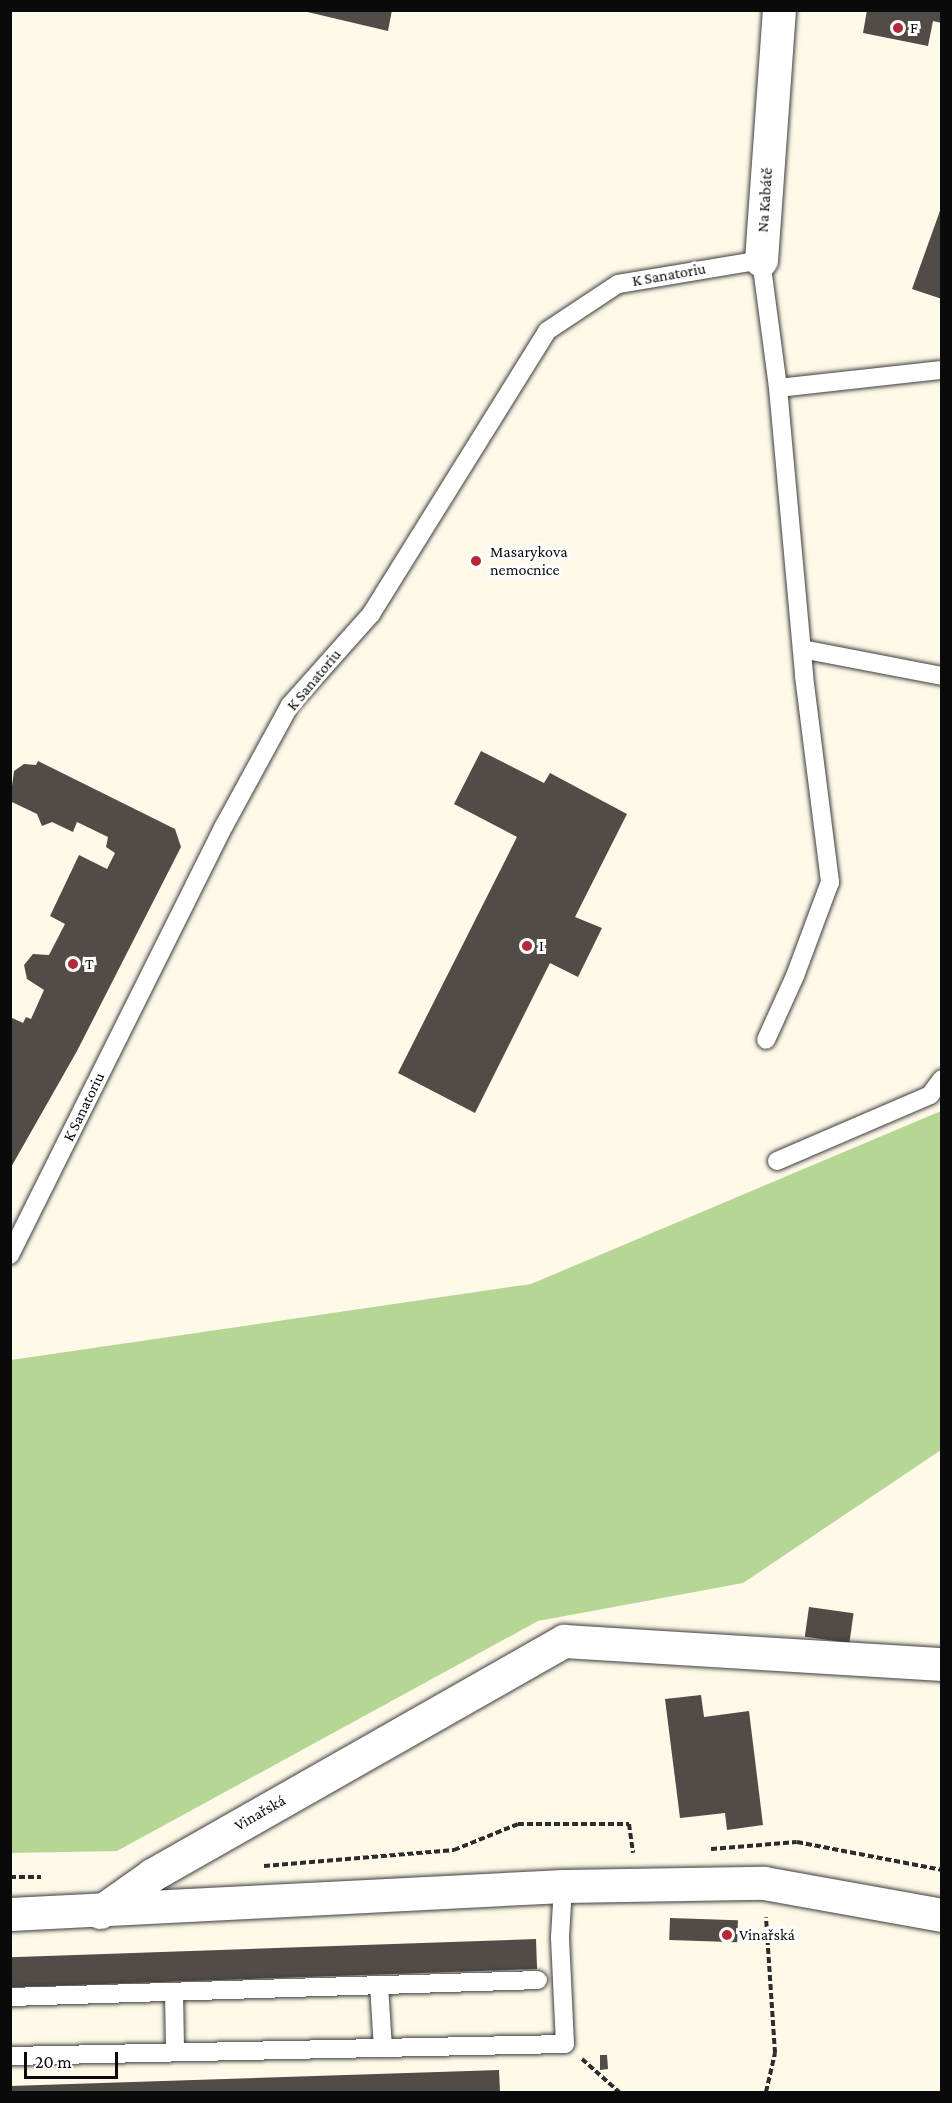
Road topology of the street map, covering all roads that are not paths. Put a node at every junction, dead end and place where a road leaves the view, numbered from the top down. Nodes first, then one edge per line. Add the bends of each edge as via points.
1 (779, 10) edge
2 (761, 260) junction
3 (942, 370) edge
4 (778, 388) junction
5 (802, 649) junction
6 (942, 676) edge
7 (766, 1040) dead end
8 (942, 1079) edge
9 (777, 1161) dead end
10 (10, 1255) edge
11 (942, 1664) edge
12 (563, 1886) junction
13 (100, 1912) junction
14 (10, 1914) edge
15 (942, 1915) edge
16 (538, 1980) dead end
17 (379, 1985) junction
18 (174, 1992) junction
19 (10, 1997) edge
20 (384, 2048) junction
21 (176, 2052) junction
22 (10, 2056) edge

1 - 2 street, Na Kabátě
2 - 4 lane, Na Kabátě
2 - 10 lane, K Sanatoriu via 618,284 547,331 372,614 290,705 224,826
3 - 4 lane
4 - 5 lane, Na Kabátě
5 - 6 lane
5 - 7 lane, Na Kabátě via 830,882
8 - 9 lane via 930,1095
11 - 13 street, Vinařská via 564,1641 152,1875
12 - 13 street
12 - 15 street via 764,1883
12 - 20 lane via 560,1937 565,2044
13 - 14 street
16 - 17 lane
17 - 18 lane
17 - 20 lane
18 - 19 lane
18 - 21 lane
20 - 21 lane
21 - 22 lane

